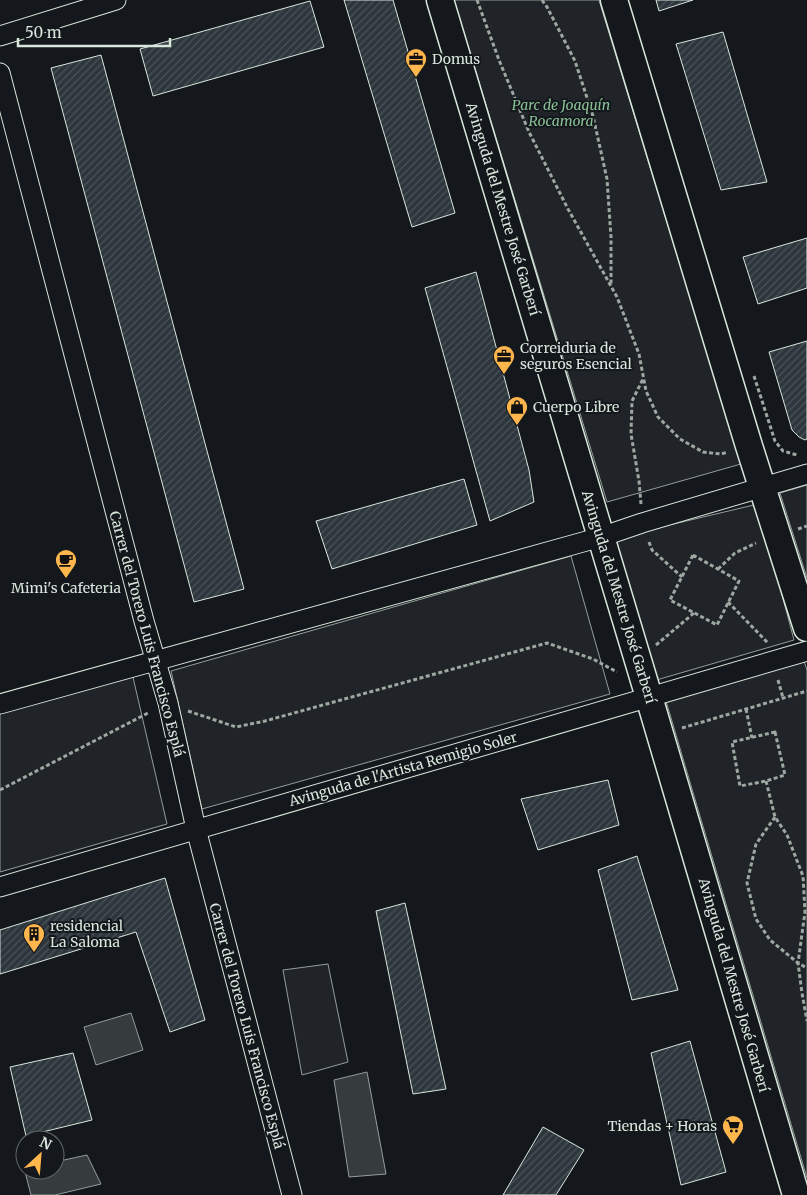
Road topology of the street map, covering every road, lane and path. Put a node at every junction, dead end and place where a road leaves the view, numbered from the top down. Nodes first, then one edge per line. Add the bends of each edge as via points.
1 (116, 0) edge
2 (440, 0) edge
3 (477, 0) edge
4 (542, 0) edge
5 (614, 0) edge
6 (0, 36) edge
7 (0, 74) edge
8 (611, 286) junction
9 (644, 378) junction
10 (749, 446) junction
11 (807, 474) edge
12 (762, 487) junction
13 (642, 523) junction
14 (601, 537) junction
15 (682, 577) junction
16 (694, 613) junction
17 (807, 628) edge
18 (807, 650) edge
19 (638, 660) junction
20 (155, 661) junction
21 (807, 691) edge
22 (649, 697) junction
23 (0, 704) edge
24 (168, 704) junction
25 (746, 709) junction
26 (660, 734) junction
27 (752, 738) junction
28 (766, 781) junction
29 (0, 790) edge
30 (775, 817) junction
31 (196, 829) junction
32 (0, 887) edge
33 (798, 963) junction
34 (807, 968) edge
35 (807, 1021) edge
36 (292, 1195) edge
37 (796, 1195) edge

1 - 6 street
2 - 14 street, Avinguda del Mestre José Garberí
3 - 8 path via 529,132
4 - 8 path via 575,61 608,179
5 - 10 street
7 - 20 street, Carrer del Torero Luis Francisco Esplá
8 - 9 path via 639,354
9 - 10 path via 646,391 658,417 680,439 703,452 721,454
9 - 13 path via 632,401 631,434
10 - 12 street
11 - 12 street
12 - 13 street
12 - 17 street
13 - 14 street
13 - 15 path via 652,550
14 - 19 street, Avinguda del Mestre José Garberí
14 - 20 street
15 - 16 path via 670,600
15 - 16 path via 693,555 739,581 717,626
16 - 19 path
18 - 22 street, Avinguda de l'Artista Remigio Soler
19 - 22 street, Avinguda del Mestre José Garberí
19 - 24 path via 619,673 593,659 546,643 236,727
20 - 23 street
20 - 24 street, Carrer del Torero Luis Francisco Esplá
21 - 25 path
22 - 26 street, Avinguda del Mestre José Garberí
22 - 31 street, Avinguda de l'Artista Remigio Soler
24 - 29 path
24 - 31 street, Carrer del Torero Luis Francisco Esplá
25 - 26 path
25 - 27 path
26 - 37 street, Avinguda del Mestre José Garberí
27 - 28 path via 775,732 785,775
27 - 28 path via 732,742 740,786
28 - 30 path
30 - 33 path via 787,834 803,876 805,912
30 - 33 path via 756,844 746,883 756,919 770,940
31 - 32 street, Avinguda de l'Artista Remigio Soler
31 - 36 street, Carrer del Torero Luis Francisco Esplá
33 - 34 path
33 - 35 path

